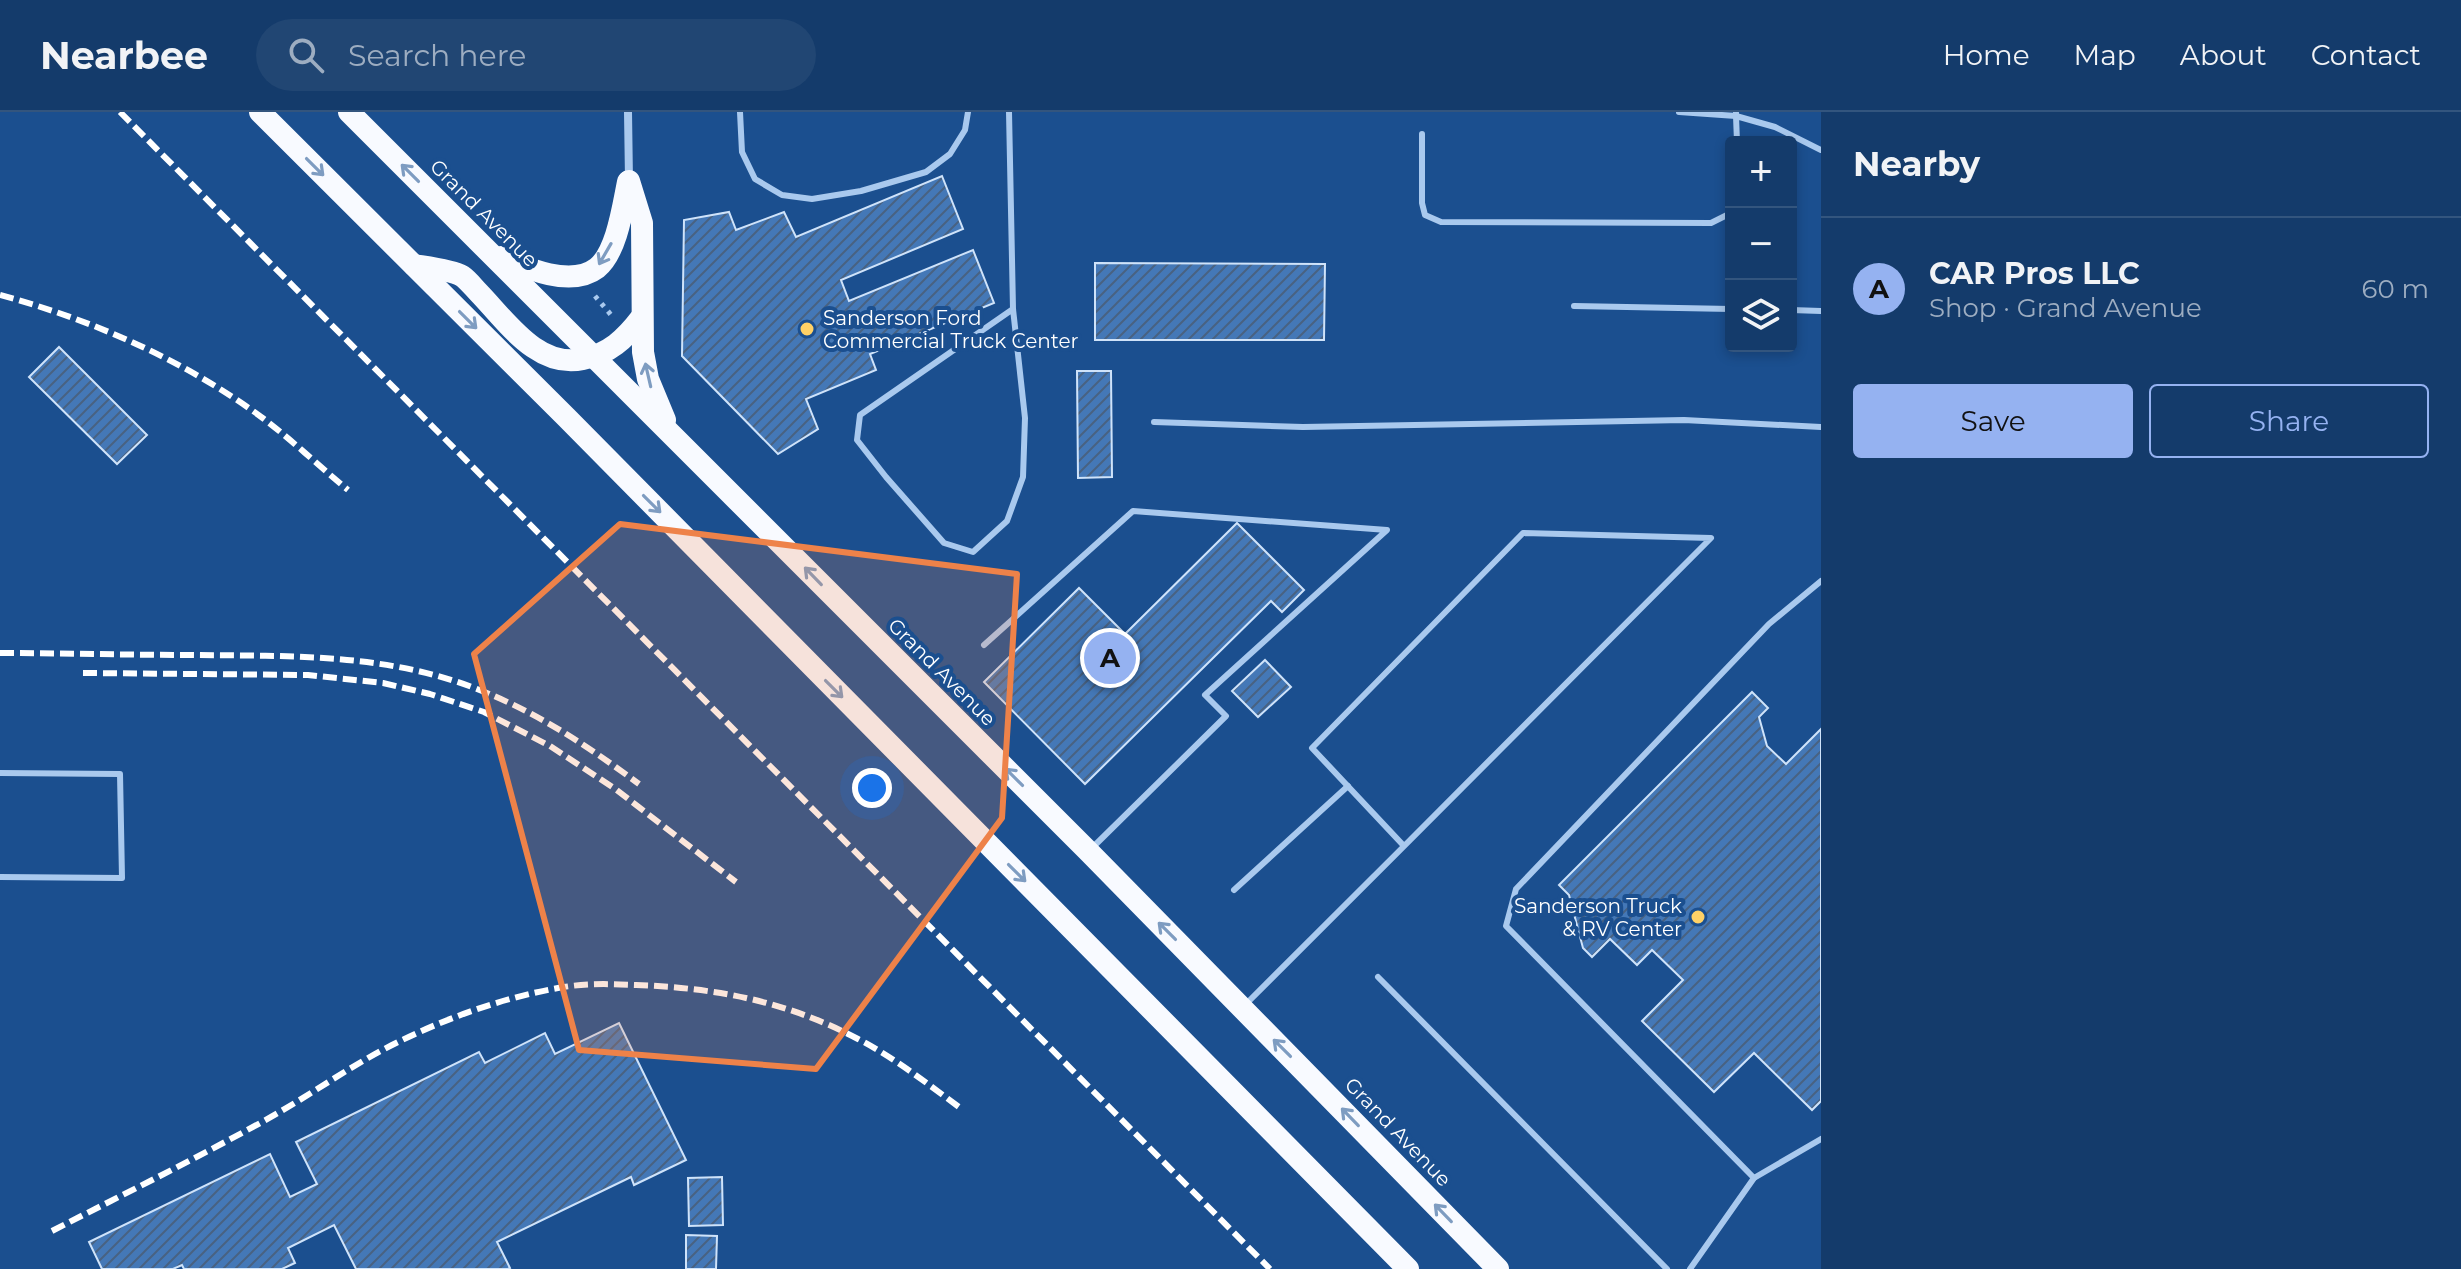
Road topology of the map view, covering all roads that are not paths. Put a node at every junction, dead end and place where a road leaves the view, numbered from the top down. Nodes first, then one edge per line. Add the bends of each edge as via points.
1 (260, 112) edge
2 (349, 112) edge
3 (628, 112) edge
4 (740, 112) edge
5 (968, 112) edge
6 (1009, 112) edge
7 (1679, 112) edge
8 (1736, 114) edge
9 (1422, 134) dead end
10 (1737, 136) edge
11 (1821, 150) edge
12 (629, 181) junction
13 (1725, 216) edge
14 (489, 252) junction
15 (413, 265) junction
16 (1574, 306) dead end
17 (1013, 309) junction
18 (1725, 309) edge
19 (1797, 310) edge
20 (1821, 311) edge
21 (641, 318) junction
22 (595, 357) junction
23 (1154, 422) dead end
24 (1821, 427) edge
25 (681, 444) junction
26 (1821, 581) edge
27 (984, 645) dead end
28 (0, 773) edge
29 (1348, 786) junction
30 (1404, 846) junction
31 (1089, 852) junction
32 (0, 877) edge
33 (1234, 890) dead end
34 (1378, 977) dead end
35 (1242, 1007) junction
36 (1821, 1139) edge
37 (1754, 1178) junction
38 (1408, 1269) edge
39 (1498, 1269) edge
40 (1667, 1269) edge
41 (1690, 1269) edge

1 -> 15 highway
14 -> 2 highway, Grand Avenue
3 - 12 street
4 - 5 lane via 742,152 755,179 782,195 812,199 926,172 950,154 965,130
6 - 17 lane
7 - 8 lane
8 - 10 lane
8 - 11 lane
9 - 13 lane via 1422,203 1425,215 1441,222 1711,223
12 -> 14 highway via 619,227 597,268 553,276
12 - 21 highway via 642,223
14 - 22 highway, Grand Avenue
15 - 22 highway via 461,275 542,354 574,361
15 -> 38 highway
16 - 18 lane
17 - 17 lane via 1025,418 1023,477 1007,521 973,552 944,543 886,477 857,440 860,415
19 - 20 lane
21 - 22 highway via 613,348
25 -> 21 highway via 662,416 648,379
22 - 25 highway, Grand Avenue
23 - 24 lane via 1303,427 1684,420
31 -> 25 highway, Grand Avenue
26 - 37 lane via 1769,624 1516,889 1506,926
27 - 31 lane via 1133,511 1387,530 1205,695 1226,716
28 - 32 lane via 120,774 122,878
29 - 30 lane
29 - 30 lane via 1312,748 1523,533 1711,538
29 - 33 lane
30 - 35 lane
35 -> 31 highway, Grand Avenue
34 - 40 lane
39 -> 35 highway, Grand Avenue
36 - 37 lane
37 - 41 lane

